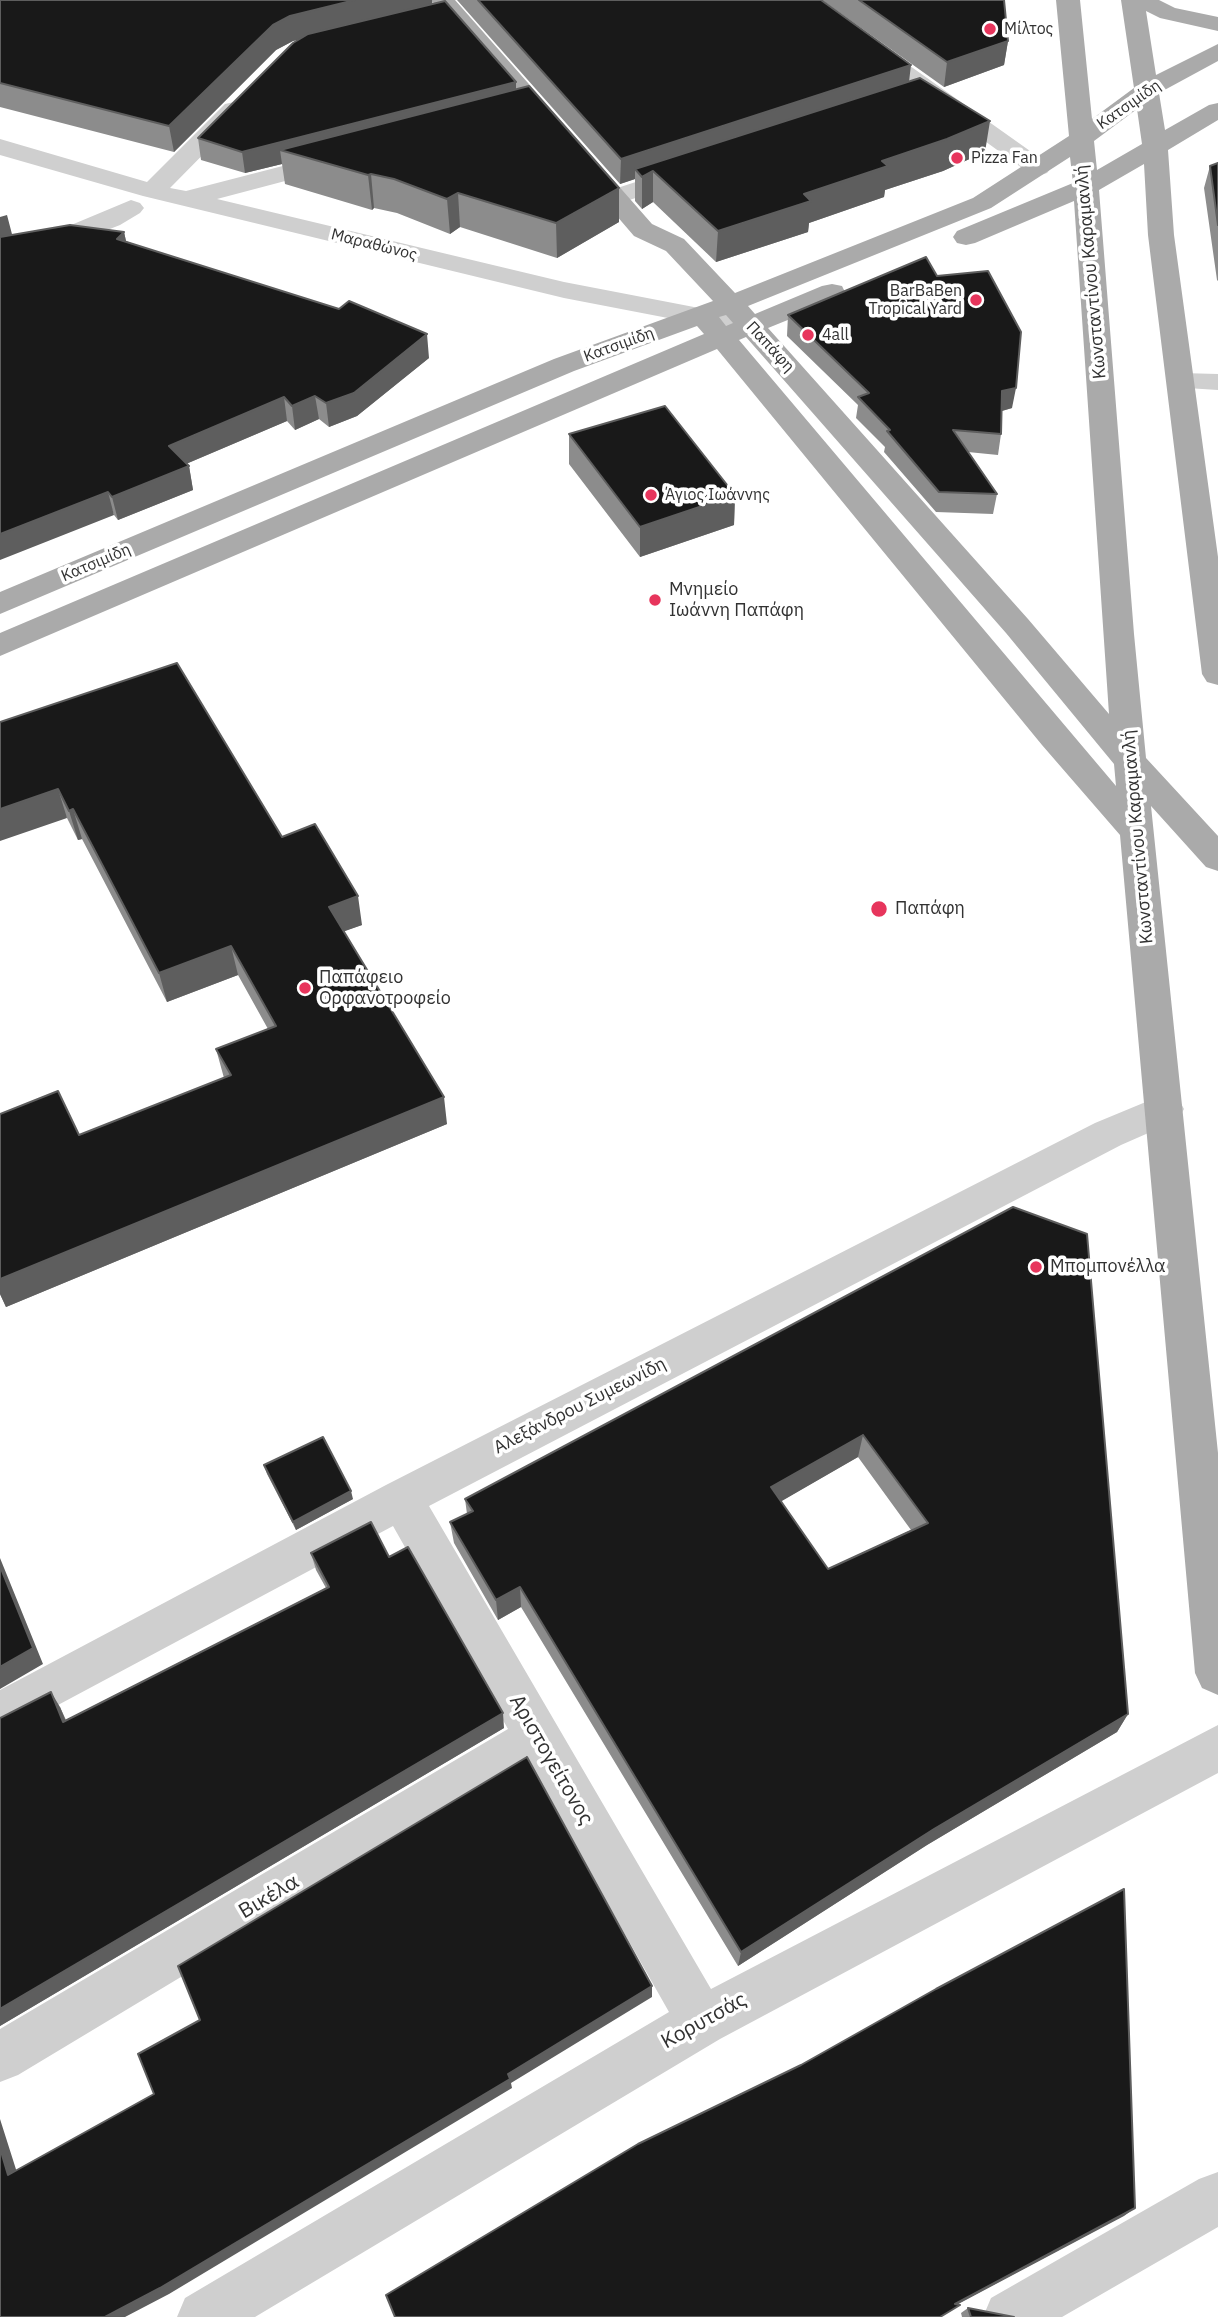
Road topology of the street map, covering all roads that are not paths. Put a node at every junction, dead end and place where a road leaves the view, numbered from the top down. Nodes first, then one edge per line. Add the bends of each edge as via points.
1 (802, 0) edge
2 (1068, 0) edge
3 (1133, 0) edge
4 (1141, 0) edge
5 (447, 5) edge
6 (424, 18) edge
7 (1218, 24) edge
8 (1218, 51) edge
9 (1145, 92) junction
10 (933, 93) junction
11 (248, 96) edge
12 (907, 102) edge
13 (536, 108) junction
14 (1218, 110) edge
15 (510, 115) edge
16 (1080, 140) junction
17 (0, 147) edge
18 (1155, 147) junction
19 (361, 154) edge
20 (713, 165) edge
21 (1038, 168) junction
22 (0, 170) edge
23 (1085, 187) junction
24 (152, 191) junction
25 (614, 197) junction
26 (186, 200) junction
27 (131, 208) junction
28 (643, 230) junction
29 (947, 244) dead end
30 (0, 252) edge
31 (861, 280) dead end
32 (702, 315) junction
33 (741, 315) junction
34 (665, 328) junction
35 (722, 338) junction
36 (1181, 381) junction
37 (1218, 382) edge
38 (0, 604) edge
39 (0, 645) edge
40 (1218, 674) edge
41 (1131, 762) junction
42 (1137, 832) junction
43 (1218, 858) edge
44 (1165, 1109) junction
45 (401, 1499) junction
46 (1218, 1673) edge
47 (0, 1714) edge
48 (538, 1737) junction
49 (1218, 1748) edge
50 (702, 2021) junction
51 (0, 2057) edge
52 (1218, 2197) edge
53 (204, 2317) edge
54 (1010, 2317) edge

1 - 10 street
2 - 16 main road, Κωνσταντίνου Καραμανλή
3 - 9 main road
4 - 7 main road via 1168,13
5 - 6 street
5 - 13 main road, Παπάφη
8 - 9 main road, Κατσιμίδη
9 - 16 main road, Κατσιμίδη
9 - 18 main road
10 - 12 street
10 - 21 street
11 - 24 street
13 - 15 street
13 - 25 main road, Παπάφη
14 - 18 main road
16 - 21 main road, Κατσιμίδη
16 - 23 main road, Κωνσταντίνου Καραμανλή
17 - 24 street, Μαραθώνος
18 - 23 main road
18 - 36 main road via 1161,235
19 - 26 street
20 - 25 street
21 - 33 main road, Κατσιμίδη via 982,204
22 - 27 street, Μαραθώνος
23 - 29 main road
23 - 41 main road, Κωνσταντίνου Καραμανλή
24 - 26 street, Μαραθώνος
25 - 28 main road, Παπάφη
26 - 32 street, Μαραθώνος via 564,290
27 - 30 street via 74,234
27 - 34 street, Μαραθώνος via 493,297
28 - 32 main road, Παπάφη via 643,248
28 - 33 main road, Παπάφη via 675,245
31 - 33 main road, Κατσιμίδη
32 - 33 street, Μαραθώνος
32 - 34 main road, Κατσιμίδη
32 - 35 main road, Παπάφη
33 - 35 main road, Κατσιμίδη
33 - 41 main road, Παπάφη via 1017,626
34 - 35 street, Μαραθώνος
34 - 38 main road, Κατσιμίδη via 564,365
35 - 39 main road, Κατσιμίδη
35 - 42 main road, Παπάφη
36 - 37 street
36 - 40 main road
41 - 42 main road, Κωνσταντίνου Καραμανλή
41 - 43 main road, Παπάφη
42 - 44 main road, Κωνσταντίνου Καραμανλή
44 - 45 street, Αλεξάνδρου Συμεωνίδη via 1108,1134
44 - 46 main road, Κωνσταντίνου Καραμανλή
45 - 47 street, Αλεξάνδρου Συμεωνίδη
45 - 48 street, Αριστογείτονος
48 - 50 street, Αριστογείτονος
48 - 51 street, Βικέλα
49 - 50 street, Κορυτσάς
50 - 53 street, Κορυτσάς
52 - 54 street

